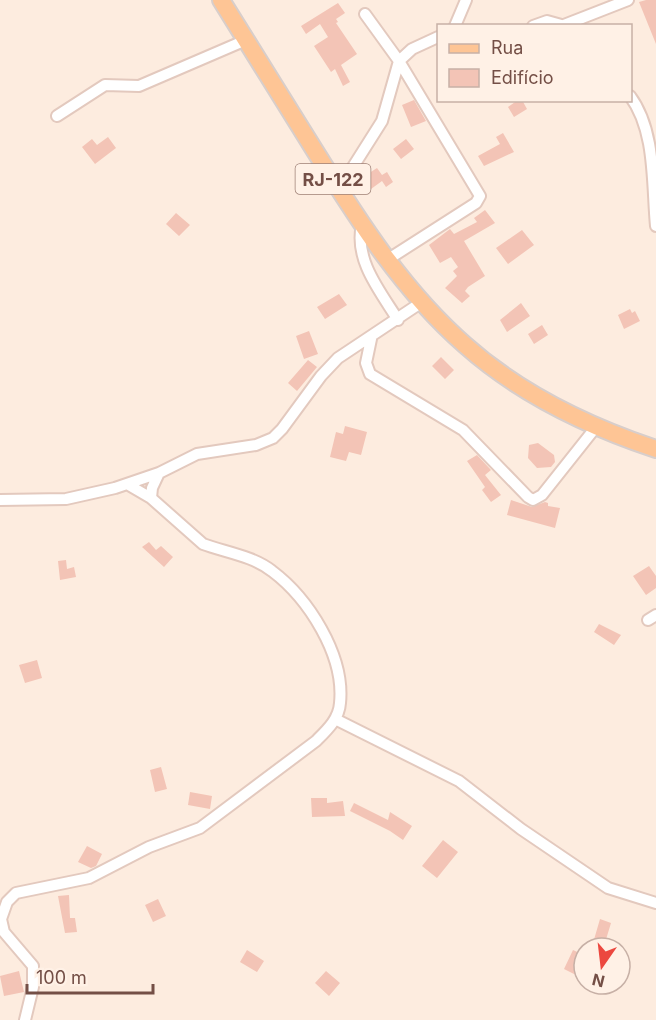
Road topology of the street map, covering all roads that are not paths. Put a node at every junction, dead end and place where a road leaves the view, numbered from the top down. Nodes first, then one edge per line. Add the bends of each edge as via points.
1 (221, 0) edge
2 (466, 0) edge
3 (628, 0) edge
4 (365, 14) dead end
5 (456, 24) edge
6 (539, 24) edge
7 (560, 24) edge
8 (567, 24) edge
9 (437, 37) edge
10 (246, 40) junction
11 (399, 62) junction
12 (632, 99) edge
13 (57, 116) dead end
14 (339, 189) junction
15 (362, 225) junction
16 (656, 226) edge
17 (387, 260) junction
18 (422, 302) junction
19 (398, 320) junction
20 (371, 339) junction
21 (596, 427) junction
22 (656, 449) edge
23 (159, 473) junction
24 (127, 484) junction
25 (151, 498) junction
26 (0, 500) edge
27 (335, 719) junction
28 (656, 903) edge
29 (25, 1020) edge

1 - 10 main road, RJ-122
2 - 5 street
3 - 8 street
4 - 11 street
6 - 7 street
9 - 11 street via 412,49
10 - 13 street via 139,86 105,85
10 - 14 main road, RJ-122
11 - 14 street via 382,121
11 - 17 street via 480,196
12 - 16 street via 647,135
14 - 15 main road, RJ-122
15 - 17 main road, RJ-122
15 - 19 street via 360,249 372,278
17 - 18 main road, RJ-122
18 - 19 street
18 - 21 main road, RJ-122 via 464,345 503,375
19 - 20 street
20 - 21 street via 366,363 370,374 463,430 533,500 542,495
20 - 23 street via 338,358 273,438 256,445 197,454
21 - 22 main road, RJ-122
23 - 24 street
23 - 25 street
24 - 25 street
24 - 26 street via 66,499
25 - 27 street via 203,544 270,569 293,590 334,660 340,684
27 - 28 street via 459,781 608,888
27 - 29 street via 316,741 200,828 149,847 89,878 16,893 7,902 1,919 3,932 33,966 33,987

